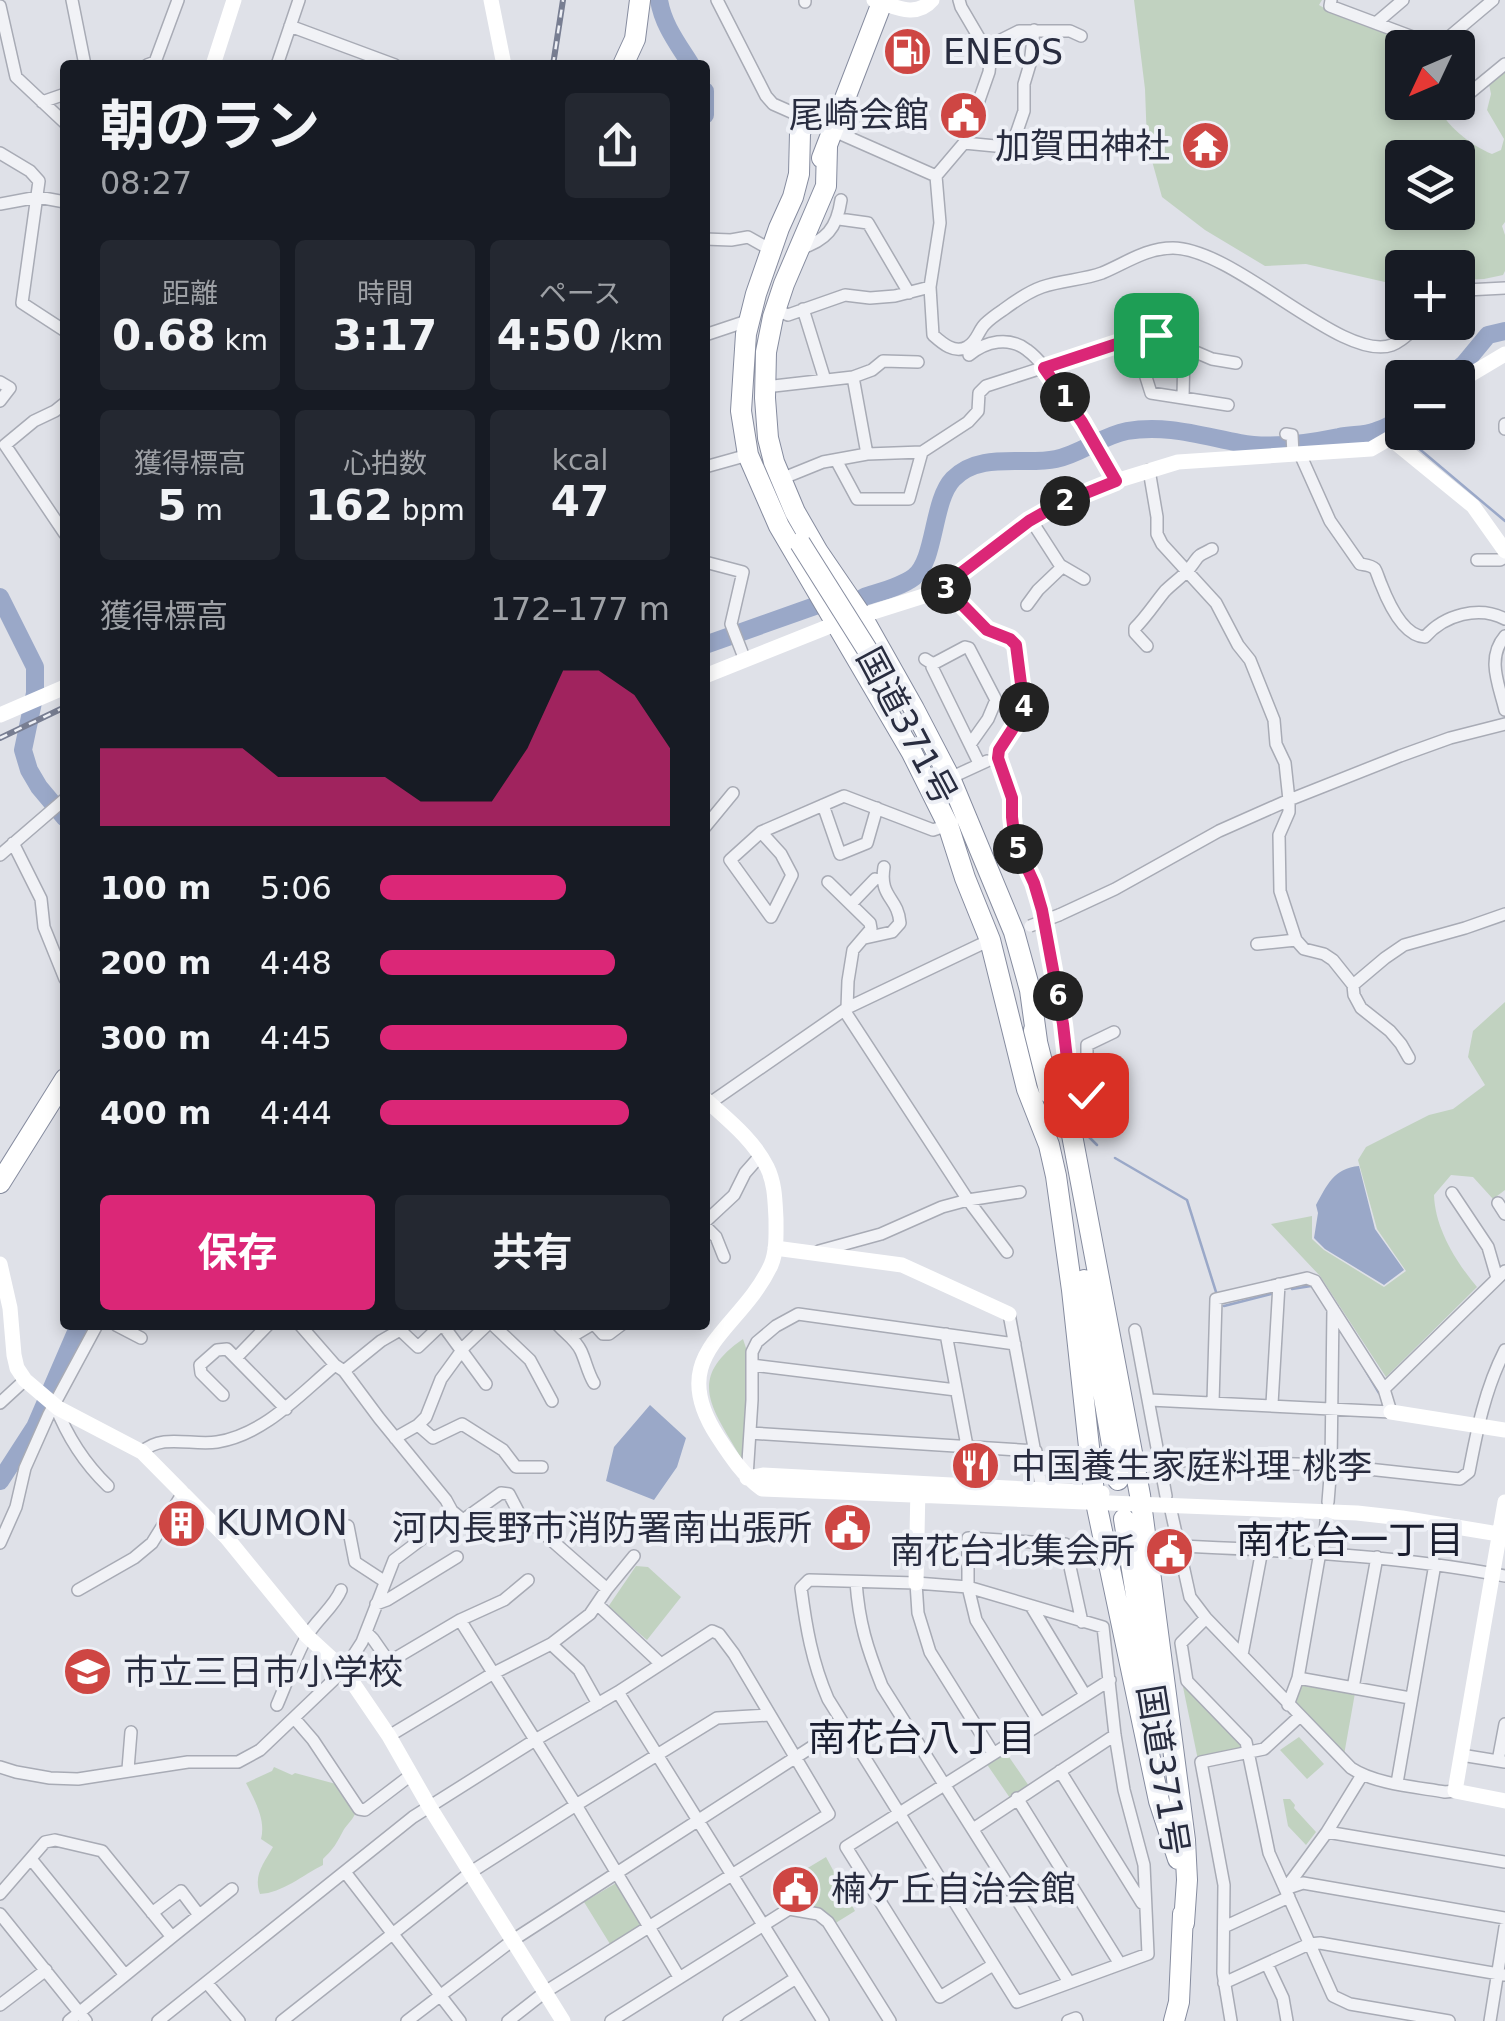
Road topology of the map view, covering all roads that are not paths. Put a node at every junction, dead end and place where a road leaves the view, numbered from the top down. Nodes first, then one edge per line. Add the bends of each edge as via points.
1 (72, 0) edge
2 (178, 0) edge
3 (234, 0) edge
4 (299, 0) edge
5 (491, 0) edge
6 (640, 0) edge
7 (717, 0) edge
8 (932, 0) edge
9 (959, 0) edge
10 (1331, 0) edge
11 (1403, 0) edge
12 (1493, 0) edge
13 (880, 1) edge
14 (0, 6) edge
15 (1376, 23) junction
16 (290, 26) junction
17 (1034, 30) junction
18 (1394, 30) edge
19 (1457, 30) edge
20 (1081, 36) dead end
21 (985, 48) junction
22 (84, 60) edge
23 (156, 60) edge
24 (214, 60) edge
25 (278, 60) edge
26 (382, 60) edge
27 (503, 60) edge
28 (626, 60) edge
29 (1505, 64) edge
30 (1475, 89) edge
31 (60, 96) edge
32 (42, 102) junction
33 (60, 118) edge
34 (806, 118) junction
35 (830, 139) junction
36 (964, 143) junction
37 (0, 152) edge
38 (936, 176) junction
39 (38, 197) junction
40 (842, 200) dead end
41 (60, 201) edge
42 (0, 204) edge
43 (839, 219) junction
44 (710, 239) edge
45 (799, 249) junction
46 (771, 250) junction
47 (930, 287) junction
48 (1505, 288) edge
49 (1475, 290) edge
50 (909, 293) junction
51 (803, 309) junction
52 (776, 310) junction
53 (750, 320) junction
54 (60, 328) edge
55 (710, 333) edge
56 (1134, 339) junction
57 (1400, 340) edge
58 (1184, 347) junction
59 (953, 348) junction
60 (1505, 354) edge
61 (918, 362) dead end
62 (1236, 363) dead end
63 (1044, 368) junction
64 (1475, 372) edge
65 (853, 377) junction
66 (826, 380) junction
67 (0, 382) edge
68 (765, 387) junction
69 (1183, 398) junction
70 (0, 400) edge
71 (1228, 405) dead end
72 (60, 406) edge
73 (1289, 435) dead end
74 (1385, 441) edge
75 (1413, 450) edge
76 (922, 452) junction
77 (1296, 453) junction
78 (867, 454) junction
79 (748, 455) junction
80 (836, 460) junction
81 (710, 466) edge
82 (1149, 470) junction
83 (781, 479) junction
84 (1116, 481) junction
85 (1031, 520) junction
86 (60, 527) edge
87 (1212, 549) dead end
88 (1505, 554) edge
89 (1477, 560) dead end
90 (710, 563) edge
91 (1060, 565) junction
92 (1188, 571) junction
93 (1084, 579) dead end
94 (944, 586) junction
95 (1027, 605) dead end
96 (861, 615) junction
97 (1505, 620) edge
98 (835, 624) junction
99 (1505, 636) edge
100 (1148, 646) dead end
101 (744, 656) junction
102 (710, 673) edge
103 (60, 689) edge
104 (1505, 710) edge
105 (0, 715) edge
106 (1505, 724) edge
107 (972, 743) junction
108 (998, 758) junction
109 (980, 763) junction
110 (950, 778) junction
111 (732, 793) dead end
112 (1288, 800) junction
113 (60, 803) edge
114 (823, 805) junction
115 (876, 808) junction
116 (710, 822) edge
117 (948, 826) junction
118 (761, 832) junction
119 (13, 844) junction
120 (968, 845) junction
121 (0, 855) edge
122 (884, 867) dead end
123 (875, 880) dead end
124 (828, 882) dead end
125 (851, 904) junction
126 (1505, 914) edge
127 (1485, 922) junction
128 (1022, 929) junction
129 (988, 934) junction
130 (1486, 936) dead end
131 (864, 938) junction
132 (1296, 940) junction
133 (1257, 944) dead end
134 (60, 967) edge
135 (999, 967) junction
136 (1353, 985) junction
137 (1030, 990) junction
138 (846, 1009) junction
139 (1114, 1032) dead end
140 (1037, 1041) junction
141 (1409, 1058) dead end
142 (1048, 1080) junction
143 (60, 1087) edge
144 (710, 1099) edge
145 (710, 1104) edge
146 (1066, 1119) junction
147 (1061, 1142) junction
148 (760, 1156) junction
149 (0, 1184) edge
150 (1020, 1192) dead end
151 (1452, 1193) dead end
152 (968, 1200) junction
153 (710, 1219) edge
154 (710, 1230) edge
155 (776, 1248) junction
156 (815, 1252) junction
157 (1007, 1252) dead end
158 (724, 1256) dead end
159 (0, 1264) edge
160 (1501, 1275) edge
161 (1279, 1284) junction
162 (1333, 1309) junction
163 (1009, 1314) joint
164 (94, 1330) edge
165 (126, 1330) edge
166 (263, 1330) edge
167 (305, 1330) edge
168 (396, 1330) edge
169 (403, 1330) edge
170 (437, 1330) edge
171 (447, 1330) edge
172 (484, 1330) edge
173 (496, 1330) edge
174 (563, 1330) edge
175 (584, 1330) edge
176 (1136, 1330) dead end
177 (946, 1334) junction
178 (571, 1337) junction
179 (142, 1338) dead end
180 (1015, 1344) junction
181 (462, 1350) junction
182 (1505, 1350) edge
183 (236, 1358) junction
184 (752, 1365) junction
185 (339, 1368) junction
186 (28, 1383) junction
187 (486, 1384) dead end
188 (594, 1384) dead end
189 (1384, 1389) junction
190 (956, 1390) junction
191 (223, 1395) dead end
192 (1150, 1400) junction
193 (552, 1401) dead end
194 (1213, 1402) junction
195 (0, 1403) edge
196 (53, 1404) junction
197 (1272, 1404) junction
198 (286, 1408) junction
199 (1332, 1408) junction
200 (1391, 1412) junction
201 (1478, 1424) junction
202 (418, 1425) junction
203 (1505, 1430) edge
204 (750, 1434) junction
205 (394, 1438) junction
206 (967, 1446) junction
207 (1036, 1451) junction
208 (142, 1452) junction
209 (1160, 1460) junction
210 (1331, 1466) junction
211 (542, 1468) dead end
212 (747, 1478) junction
213 (1118, 1480) dead end
214 (108, 1486) dead end
215 (918, 1489) junction
216 (1042, 1490) junction
217 (182, 1493) junction
218 (1096, 1499) junction
219 (1155, 1501) junction
220 (1505, 1502) edge
221 (1327, 1506) junction
222 (452, 1511) junction
223 (1124, 1520) dead end
224 (348, 1526) dead end
225 (1503, 1530) edge
226 (0, 1543) edge
227 (1180, 1546) junction
228 (1262, 1550) junction
229 (1320, 1552) junction
230 (634, 1556) dead end
231 (457, 1557) dead end
232 (1377, 1557) junction
233 (1435, 1564) junction
234 (1499, 1575) edge
235 (528, 1580) dead end
236 (384, 1581) junction
237 (856, 1582) junction
238 (916, 1582) junction
239 (968, 1587) junction
240 (607, 1589) junction
241 (78, 1590) dead end
242 (340, 1590) dead end
243 (376, 1604) junction
244 (598, 1606) junction
245 (1032, 1606) junction
246 (1206, 1618) junction
247 (460, 1620) junction
248 (1082, 1622) junction
249 (366, 1632) junction
250 (307, 1636) junction
251 (551, 1644) junction
252 (1242, 1654) junction
253 (661, 1664) junction
254 (344, 1670) junction
255 (492, 1674) junction
256 (1298, 1678) junction
257 (1110, 1680) junction
258 (1353, 1688) junction
259 (618, 1692) junction
260 (1086, 1695) junction
261 (1410, 1698) junction
262 (598, 1704) junction
263 (1288, 1704) junction
264 (277, 1705) dead end
265 (770, 1715) junction
266 (1300, 1716) junction
267 (294, 1718) junction
268 (1040, 1724) junction
269 (1505, 1724) edge
270 (131, 1732) dead end
271 (1115, 1734) junction
272 (389, 1736) junction
273 (534, 1740) junction
274 (821, 1742) dead end
275 (1249, 1752) junction
276 (993, 1753) junction
277 (1461, 1755) junction
278 (658, 1756) junction
279 (796, 1756) junction
280 (1502, 1762) edge
281 (0, 1767) edge
282 (128, 1769) junction
283 (1060, 1771) junction
284 (411, 1775) junction
285 (1362, 1776) junction
286 (1396, 1782) junction
287 (944, 1785) junction
288 (1454, 1792) junction
289 (1017, 1798) junction
290 (1505, 1802) edge
291 (576, 1804) junction
292 (430, 1806) junction
293 (898, 1814) junction
294 (698, 1821) junction
295 (972, 1829) junction
296 (1328, 1832) junction
297 (31, 1858) junction
298 (1178, 1859) junction
299 (1505, 1862) edge
300 (345, 1872) junction
301 (471, 1872) junction
302 (617, 1874) junction
303 (731, 1874) junction
304 (232, 1889) dead end
305 (1287, 1893) junction
306 (0, 1894) edge
307 (1144, 1906) junction
308 (152, 1913) junction
309 (0, 1914) edge
310 (199, 1915) junction
311 (1505, 1918) edge
312 (1184, 1923) junction
313 (764, 1925) junction
314 (649, 1926) junction
315 (1224, 1927) junction
316 (1505, 1927) edge
317 (391, 1933) junction
318 (172, 1937) junction
319 (512, 1940) junction
320 (1309, 1944) junction
321 (1120, 1964) junction
322 (1266, 1964) junction
323 (994, 1966) junction
324 (46, 1970) junction
325 (1501, 1974) edge
326 (125, 1976) junction
327 (679, 1977) junction
328 (796, 1978) junction
329 (1069, 1982) junction
330 (207, 1983) junction
331 (1224, 1983) junction
332 (545, 1992) junction
333 (439, 1996) junction
334 (1350, 2004) junction
335 (0, 2006) edge
336 (78, 2018) edge
337 (158, 2021) edge
338 (239, 2021) edge
339 (282, 2021) edge
340 (408, 2021) edge
341 (460, 2021) edge
342 (508, 2021) edge
343 (563, 2021) edge
344 (611, 2021) edge
345 (729, 2021) edge
346 (823, 2021) edge
347 (890, 2021) edge
348 (1068, 2021) edge
349 (1077, 2021) edge
350 (1174, 2021) edge
351 (1231, 2021) edge
352 (1287, 2021) edge
353 (1346, 2021) edge
354 (1449, 2021) edge
355 (1490, 2021) edge

1 - 22 street
2 - 23 street
3 - 24 street
4 - 16 street
5 - 27 street
6 - 28 highway
7 - 34 street via 766,96
8 - 13 street via 920,10
9 - 21 street
10 - 15 street via 1330,6
11 - 15 street
12 - 19 street
13 - 35 highway, 国道371号
14 - 32 street via 16,77
15 - 18 street
16 - 25 street
16 - 26 street
17 - 20 street
17 - 21 street via 1019,30
17 - 36 street via 1014,140 1006,147
21 - 36 street via 989,72
29 - 30 street
31 - 32 street
32 - 33 street
34 - 35 street
34 - 46 highway via 793,197
35 - 38 street
35 - 45 highway via 826,186
35 - 120 highway, 国道371号, bridge via 761,322 752,385 756,435 775,496 885,678
36 - 38 street
37 - 39 street via 39,181
38 - 47 street via 940,224
39 - 41 street
39 - 42 street
39 - 54 street via 22,303
40 - 43 street
43 - 45 street via 828,234
43 - 50 street via 868,223
44 - 46 street via 748,237
45 - 52 highway
46 - 53 highway
47 - 50 street
47 - 59 street via 933,336
48 - 49 street
50 - 51 street via 844,296
51 - 52 street via 788,315
51 - 66 street
52 - 68 highway
53 - 55 street
53 - 79 highway via 741,411
56 - 58 street via 1156,335
56 - 63 street
56 - 69 street via 1151,393
57 - 59 street via 1383,347 1343,336 1211,257 1174,248 1036,289 984,324 970,346
58 - 62 street
58 - 69 street
59 - 63 street via 964,356 986,344 1012,343
60 - 64 street
61 - 65 street via 883,361
63 - 76 street via 986,386 978,412
63 - 84 street
65 - 66 street
65 - 78 street
66 - 68 street
67 - 70 street via 10,388
68 - 83 highway via 768,438
69 - 71 street
72 - 86 street via 5,446
73 - 77 street
74 - 77 street via 1371,449
75 - 88 street via 1482,515
76 - 78 street
76 - 80 street via 908,498 858,499
77 - 82 street
77 - 97 street via 1330,521 1360,564 1376,570 1398,618 1415,636 1469,613 1485,611
78 - 80 street
79 - 81 street
79 - 98 highway
80 - 83 street
82 - 84 street
82 - 92 street via 1157,534
83 - 96 highway via 818,552
84 - 85 street
85 - 91 street
85 - 94 street
87 - 92 street via 1199,554
88 - 89 street
90 - 101 street via 743,572 732,627
91 - 93 street
91 - 95 street
92 - 100 street via 1135,628
92 - 112 street via 1216,602 1250,660 1274,720
94 - 96 street
94 - 108 street via 987,630 1016,645 1024,707
96 - 98 street
96 - 110 highway
98 - 101 street
98 - 117 highway
99 - 104 street via 1494,660
101 - 102 street
103 - 105 street
106 - 112 street
107 - 107 street via 996,700 965,647 929,662
107 - 109 street
108 - 109 street
108 - 139 street via 1012,798 1015,842 1042,910 1076,1102 1086,1095 1087,1045
109 - 110 street
110 - 128 highway
111 - 116 street
112 - 128 street, bridge
112 - 132 street via 1279,835 1280,891
113 - 119 street
114 - 115 street via 844,796
114 - 115 street via 840,854 867,843
114 - 118 street
115 - 117 street via 934,830
117 - 129 highway
118 - 118 street via 730,860 771,917 792,875
119 - 121 street
119 - 134 street via 40,899
120 - 129 highway
120 - 140 highway, 国道371号
122 - 131 street via 884,889 900,923 892,932
123 - 125 street
124 - 125 street
125 - 131 street via 870,923
126 - 127 street
127 - 130 street
127 - 136 street via 1404,945
128 - 137 highway
129 - 135 highway
129 - 138 street
131 - 138 street via 852,950
132 - 133 street
132 - 136 street via 1334,960
135 - 147 highway via 1043,1108
135 - 218 highway via 1027,1089 1056,1176
136 - 141 street via 1362,1008
137 - 140 highway
137 - 146 highway
138 - 144 street
138 - 152 street
140 - 142 highway, 国道371号
142 - 146 highway
142 - 147 highway, 国道371号
143 - 149 highway
145 - 148 street
146 - 219 highway
147 - 213 highway, 国道371号
148 - 153 street
148 - 155 street via 773,1185
150 - 152 street
151 - 160 street
152 - 156 street
152 - 157 street
154 - 158 street
155 - 156 street
155 - 212 street via 699,1371 702,1410
156 - 163 street via 902,1265
159 - 186 street via 17,1368
160 - 189 street
161 - 162 street via 1315,1281
161 - 194 street via 1216,1299
161 - 197 street
162 - 189 street
162 - 199 street
163 - 180 street
164 - 196 street
165 - 179 street
166 - 183 street
167 - 185 street
168 - 185 street
169 - 170 street via 418,1346
171 - 181 street
172 - 181 street
173 - 193 street via 530,1360
174 - 178 street
175 - 178 street
176 - 192 street
177 - 180 street
177 - 184 street via 798,1314 756,1342
177 - 190 street
178 - 188 street
180 - 207 street
181 - 187 street
181 - 202 street
182 - 201 street
183 - 191 street via 226,1348 200,1365
183 - 198 street
184 - 190 street
184 - 204 street
185 - 198 street
185 - 205 street
186 - 195 street
186 - 196 street
189 - 200 street
190 - 206 street
192 - 194 street
192 - 209 street
194 - 197 street
196 - 208 street
196 - 214 street
196 - 226 street
197 - 199 street
198 - 208 street via 225,1441 165,1441
199 - 200 street
199 - 210 street
200 - 201 street
201 - 203 street
201 - 210 street via 1469,1472 1460,1479
202 - 205 street
202 - 211 street via 433,1438 462,1424 503,1450 516,1467
204 - 206 street
204 - 212 street
205 - 222 street
206 - 207 street
207 - 216 street
208 - 217 street
209 - 210 street
209 - 219 street
210 - 221 street
212 - 215 street via 762,1490
215 - 216 street
215 - 218 street
215 - 238 street
216 - 218 street
217 - 241 street via 152,1543
217 - 250 street
218 - 219 street
218 - 298 highway via 1159,1801
219 - 221 street
219 - 227 street
219 - 312 highway via 1185,1840
220 - 225 street
221 - 225 street
221 - 229 street
222 - 236 street via 394,1560
222 - 240 street via 464,1520 501,1492 509,1494 520,1516
223 - 298 highway, 国道371号
224 - 236 street via 355,1562
225 - 234 street
227 - 228 street
227 - 246 street via 1190,1597
228 - 229 street
228 - 252 street
229 - 232 street
229 - 256 street
230 - 240 street
231 - 243 street
232 - 233 street
232 - 258 street
233 - 234 street
233 - 261 street
234 - 277 street
235 - 247 street via 504,1600
236 - 243 street
237 - 238 street
237 - 287 street via 859,1619 882,1686
237 - 293 street via 809,1580 800,1588 806,1629 840,1729
238 - 239 street
238 - 276 street via 930,1652
239 - 245 street
239 - 248 street via 968,1538 1065,1544
239 - 268 street via 976,1620
240 - 244 street
242 - 250 street
243 - 249 street
244 - 251 street
244 - 253 street
245 - 248 street
245 - 260 street
246 - 252 street
246 - 275 street via 1181,1643 1187,1681
247 - 249 street via 389,1662
247 - 255 street
248 - 257 street via 1103,1626
249 - 254 street
250 - 254 street
250 - 264 street
251 - 255 street
251 - 262 street via 579,1670
252 - 263 street
253 - 259 street
253 - 265 street via 712,1631 720,1634
254 - 267 street
254 - 272 street
255 - 272 street
255 - 273 street
256 - 258 street
256 - 263 street
257 - 260 street
257 - 271 street
258 - 261 street
259 - 262 street
259 - 278 street
260 - 268 street
261 - 286 street
262 - 273 street
263 - 266 street
265 - 278 street via 717,1718
265 - 279 street
266 - 275 street via 1264,1749
266 - 285 street
267 - 282 street via 238,1762
267 - 284 street via 359,1809
268 - 276 street
269 - 280 street
270 - 282 street
271 - 283 street
271 - 307 street via 1144,1866
272 - 284 street
273 - 291 street
273 - 292 street
274 - 279 street
275 - 305 street via 1270,1853
275 - 315 street via 1200,1762 1224,1885
276 - 287 street
277 - 280 street
277 - 288 street
278 - 291 street
278 - 294 street
279 - 294 street
279 - 303 street via 829,1814
281 - 282 street via 50,1778
283 - 289 street
283 - 307 street
284 - 292 street
285 - 286 street
285 - 296 street
286 - 288 street
287 - 293 street
287 - 295 street
288 - 290 street
289 - 295 street
289 - 321 street
291 - 301 street
291 - 302 street
292 - 300 street
292 - 301 street
293 - 323 street
293 - 323 street via 846,1847 929,1981 940,1997
294 - 302 street
294 - 303 street
295 - 329 street
296 - 299 street
296 - 305 street
297 - 306 street
297 - 308 street via 56,1840 102,1851
297 - 326 street
298 - 312 highway, 国道371号
300 - 317 street
300 - 330 street
301 - 317 street
301 - 319 street
302 - 314 street
302 - 319 street
303 - 313 street
303 - 314 street
304 - 310 street
305 - 311 street via 1303,1883
305 - 315 street
305 - 320 street
307 - 321 street via 1148,1954
308 - 310 street via 180,1891
308 - 318 street
309 - 324 street
310 - 318 street
312 - 350 highway, 国道371号
313 - 327 street
313 - 328 street
313 - 347 street via 789,1909 818,1914
314 - 327 street
314 - 332 street
315 - 331 street
316 - 325 street
317 - 333 street
317 - 339 street
318 - 326 street
319 - 332 street
319 - 333 street
320 - 322 street
320 - 325 street
320 - 334 street via 1332,1996
321 - 329 street
322 - 331 street
322 - 352 street
323 - 329 street via 1016,2002
324 - 335 street
324 - 336 street
325 - 355 street
326 - 336 street
327 - 344 street
328 - 345 street
328 - 346 street
330 - 337 street
330 - 338 street
331 - 351 street
332 - 342 street
332 - 343 street
333 - 340 street
333 - 341 street
334 - 353 street
334 - 354 street
348 - 349 street

